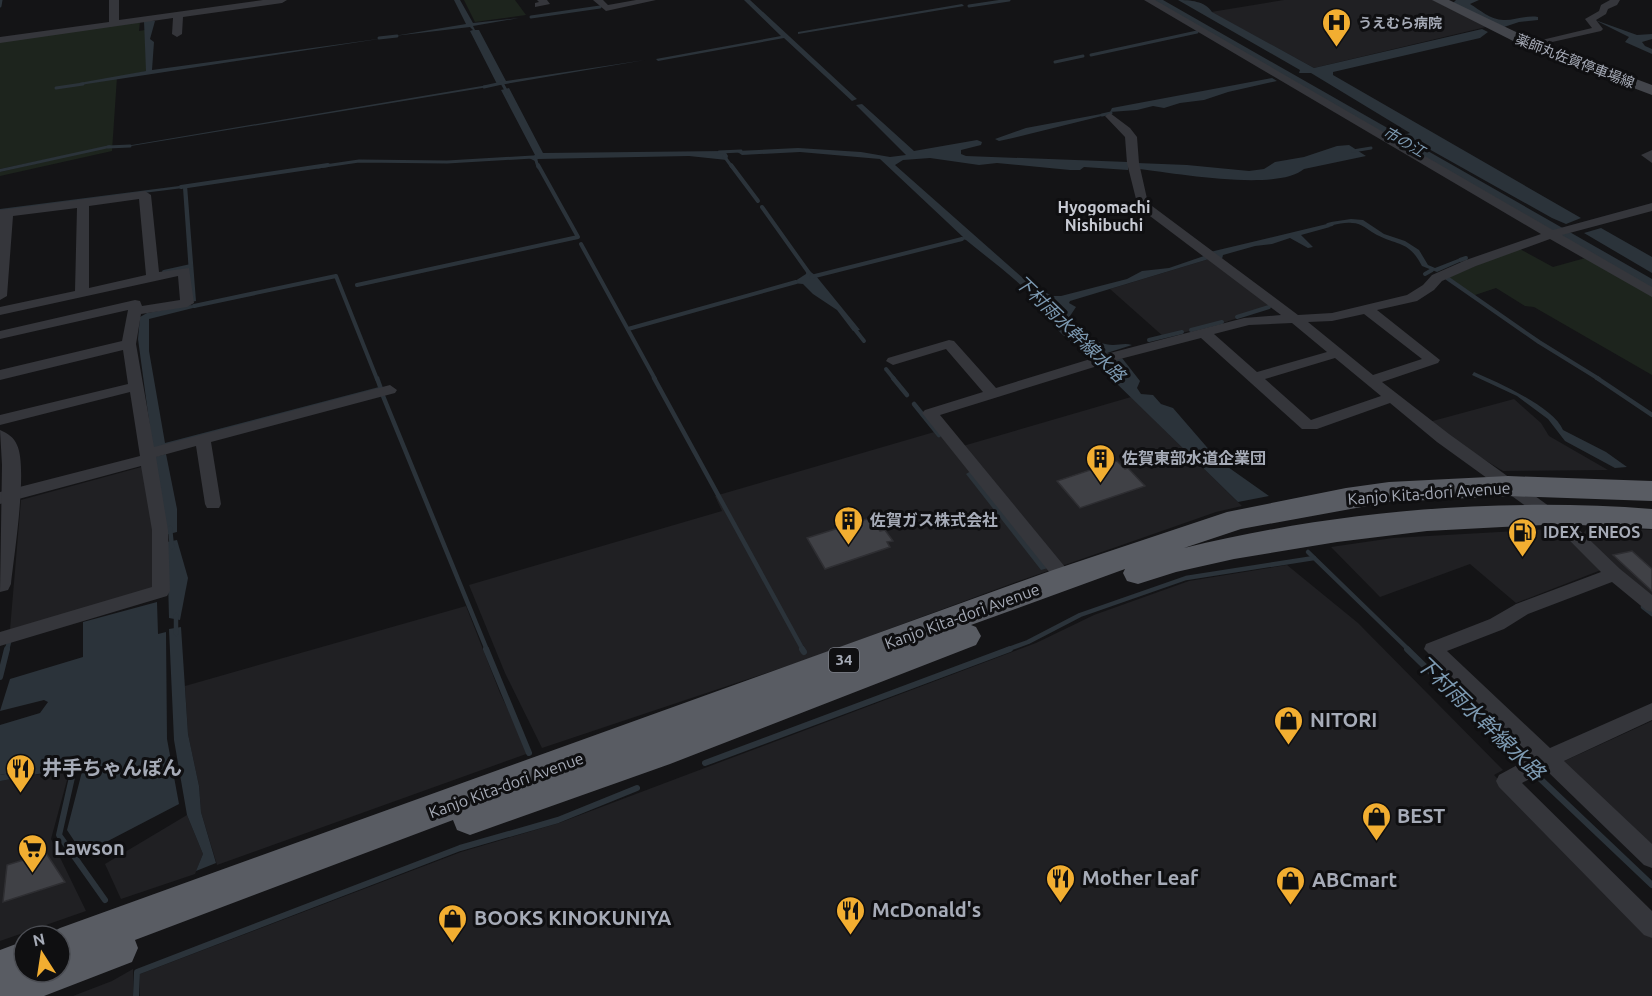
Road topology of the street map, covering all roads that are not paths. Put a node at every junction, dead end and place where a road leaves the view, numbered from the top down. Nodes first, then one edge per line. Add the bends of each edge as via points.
1 (114, 0) edge
2 (282, 0) edge
3 (598, 0) edge
4 (651, 0) edge
5 (1149, 0) edge
6 (1439, 0) edge
7 (1615, 1) edge
8 (178, 15) junction
9 (114, 24) junction
10 (177, 34) dead end
11 (0, 40) edge
12 (1530, 44) junction
13 (1652, 90) edge
14 (1110, 116) dead end
15 (1652, 153) edge
16 (1652, 160) edge
17 (83, 204) junction
18 (1652, 207) edge
19 (4, 213) edge
20 (1570, 229) junction
21 (153, 275) junction
22 (82, 290) junction
23 (1652, 293) edge
24 (0, 296) edge
25 (1365, 308) junction
26 (0, 311) edge
27 (135, 311) junction
28 (1295, 319) junction
29 (1204, 333) junction
30 (0, 335) edge
31 (129, 344) junction
32 (1333, 354) junction
33 (893, 361) dead end
34 (0, 375) edge
35 (1254, 378) junction
36 (1372, 380) junction
37 (137, 386) junction
38 (390, 390) dead end
39 (992, 393) junction
40 (1388, 398) junction
41 (0, 420) edge
42 (0, 437) edge
43 (203, 440) junction
44 (149, 457) junction
45 (1508, 486) junction
46 (1652, 491) edge
47 (5, 497) edge
48 (213, 504) dead end
49 (1548, 514) junction
50 (1652, 519) edge
51 (1609, 575) junction
52 (1064, 578) junction
53 (0, 584) edge
54 (1652, 604) edge
55 (0, 639) edge
56 (1652, 711) edge
57 (1544, 760) junction
58 (1652, 858) edge
59 (1652, 927) edge
60 (72, 944) edge
61 (72, 966) edge
62 (22, 984) edge
63 (0, 992) edge

1 - 9 street
2 - 8 street
3 - 4 street via 606,8
5 - 20 street
6 - 12 main road, 薬師丸佐賀停車場線
7 - 12 street via 1590,19 1598,29
8 - 9 street
8 - 10 street
9 - 11 street
12 - 13 main road, 薬師丸佐賀停車場線
14 - 28 street via 1131,137 1142,204
15 - 16 street via 1647,155
17 - 19 street
17 - 21 street via 145,195
17 - 22 street
18 - 20 street
19 - 24 street
20 - 23 street
20 - 25 street via 1452,270 1412,298
21 - 22 street
21 - 27 street via 184,270 187,303
22 - 26 street
25 - 28 street via 1332,317
25 - 36 street via 1433,360
27 - 30 street via 135,304
27 - 31 street
28 - 29 street via 1249,321
28 - 32 street
29 - 35 street
29 - 39 street
31 - 34 street
31 - 37 street
32 - 35 street
32 - 36 street
33 - 39 street via 950,344
35 - 40 street via 1307,425
36 - 40 street
37 - 41 street
37 - 44 street
38 - 43 street
39 - 52 street via 930,413
40 - 45 street
42 - 47 street via 8,446 12,465
43 - 44 street
43 - 48 street
44 - 47 street
44 - 55 street via 160,530 161,591
45 - 46 highway, Kanjo Kita-dori Avenue / 34
45 - 49 street
45 - 52 highway, Kanjo Kita-dori Avenue / 34 via 1389,492 1278,510 1237,519
47 - 53 street
49 - 50 highway, Kanjo Kita-dori Avenue / 34
49 - 51 street via 1565,526
49 - 61 highway, Kanjo Kita-dori Avenue / 34 via 1350,529 1174,560 663,752 461,820
51 - 54 street
51 - 57 street via 1433,649
52 - 60 highway, Kanjo Kita-dori Avenue / 34
56 - 57 street
57 - 58 street
57 - 59 street via 1506,781
62 - 63 highway

